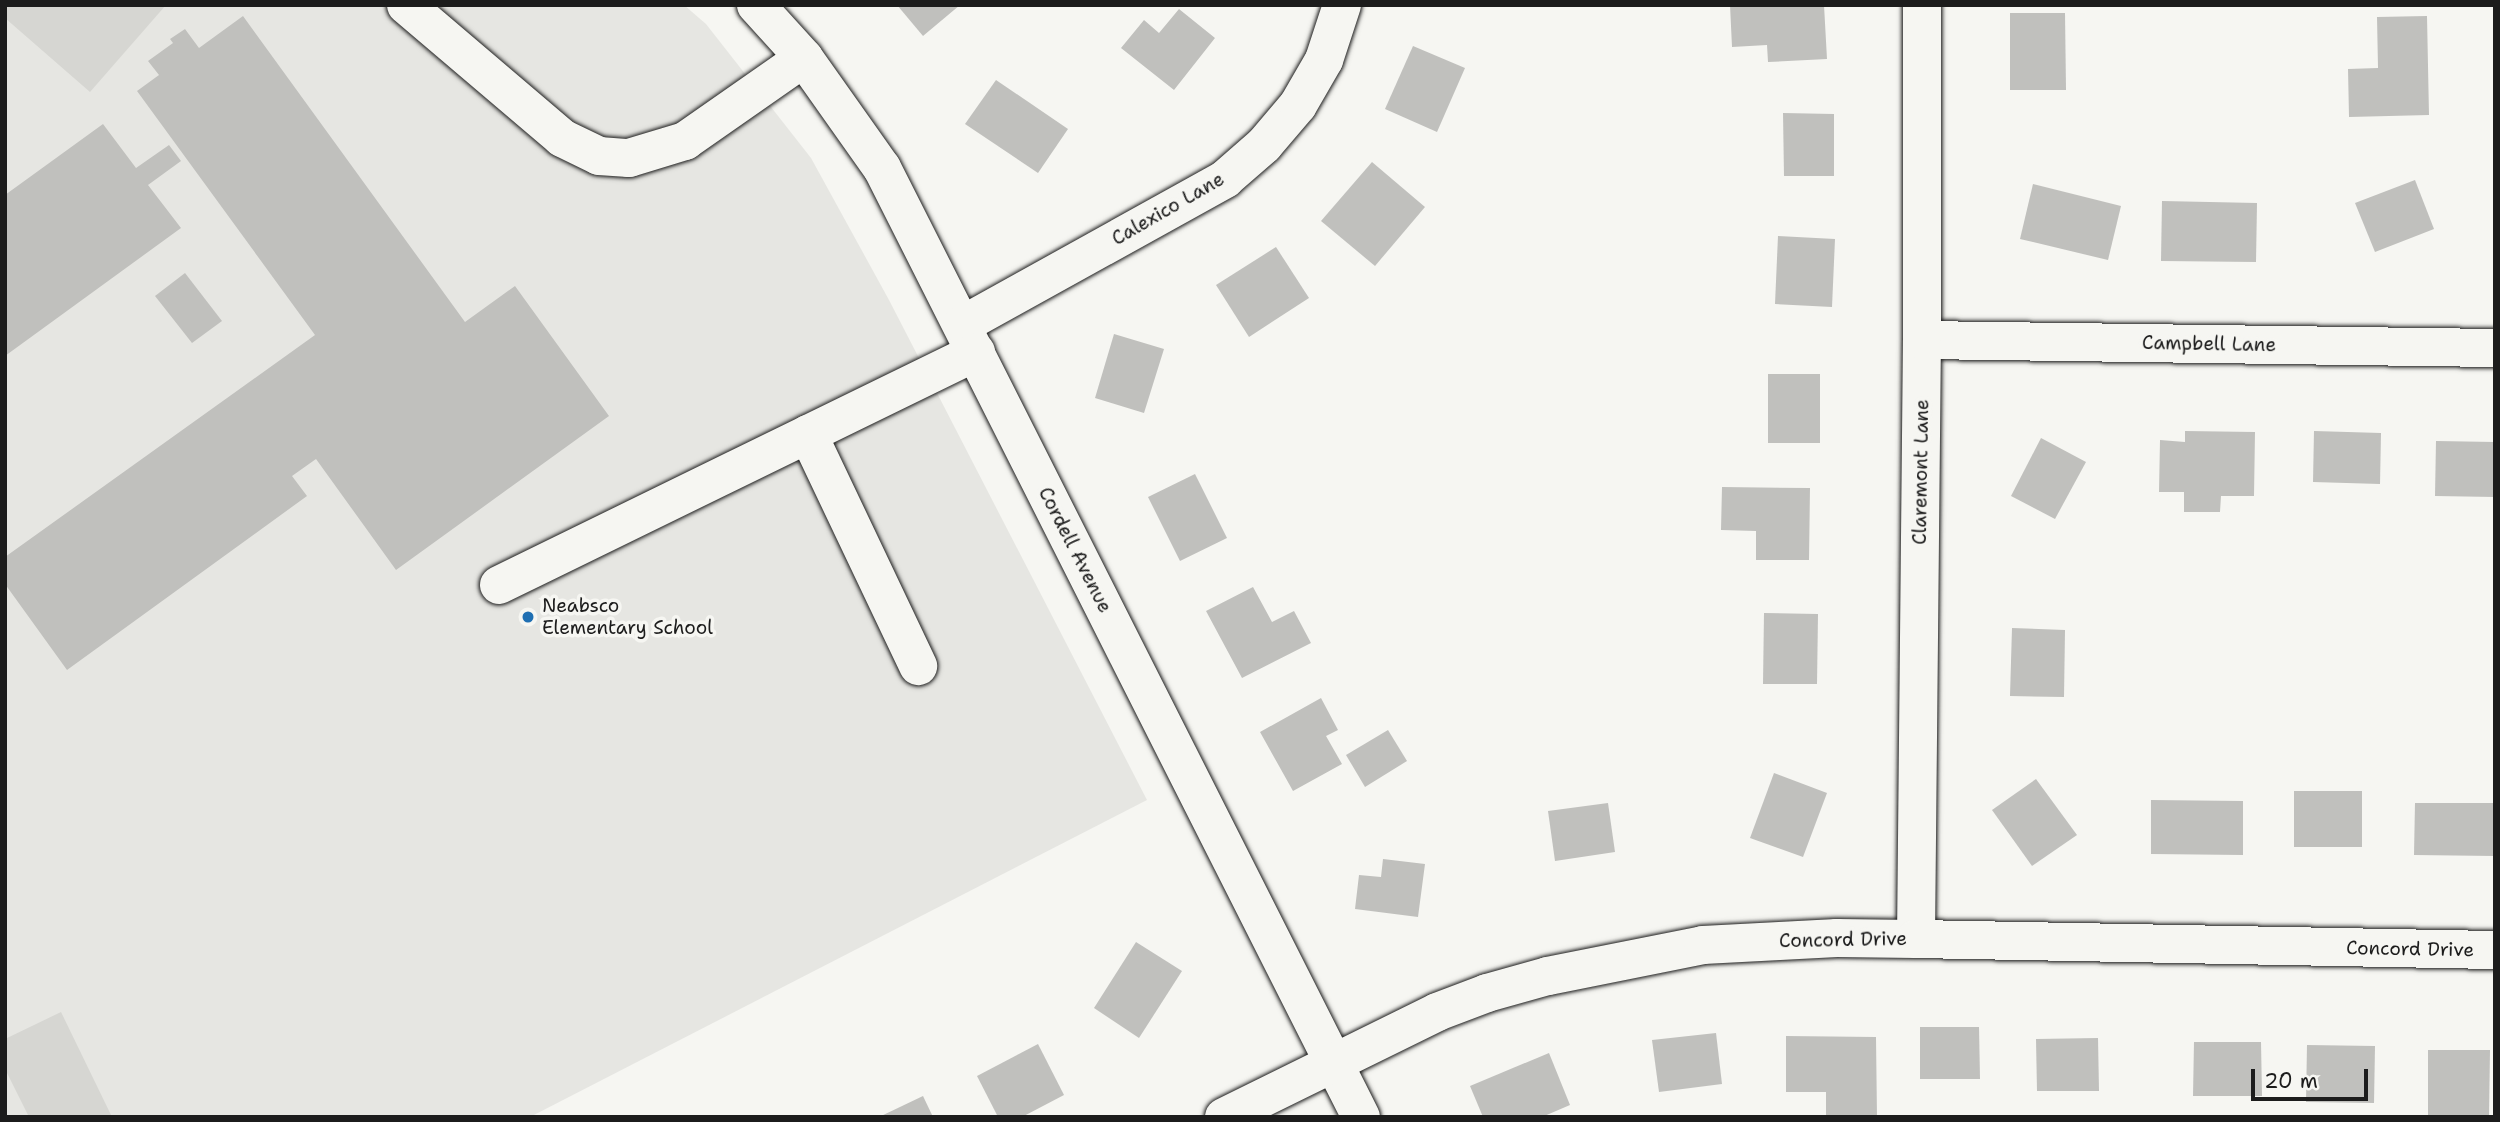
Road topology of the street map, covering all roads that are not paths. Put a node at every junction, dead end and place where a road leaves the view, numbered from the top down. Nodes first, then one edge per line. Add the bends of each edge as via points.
1 (406, 5) edge
2 (756, 5) edge
3 (1342, 5) edge
4 (1922, 5) edge
5 (804, 58) junction
6 (969, 339) junction
7 (1922, 340) junction
8 (2495, 348) edge
9 (808, 434) junction
10 (499, 585) dead end
11 (918, 666) dead end
12 (1916, 939) junction
13 (2495, 950) edge
14 (1334, 1062) junction
15 (1224, 1117) edge
16 (1361, 1117) edge

1 - 5 street via 562,138 599,156 629,158 685,141
2 - 5 street, Cordell Avenue
3 - 6 street, Calexico Lane via 1324,60 1298,105 1264,145 1224,179
4 - 7 street, Claremont Lane
5 - 6 street, Cordell Avenue via 882,168
6 - 9 street, Calexico Lane
6 - 14 street, Cordell Avenue
7 - 8 street, Campbell Lane
7 - 12 street, Claremont Lane
9 - 10 street, Calexico Lane
9 - 11 street
12 - 13 street, Concord Drive
12 - 14 street, Concord Drive via 1754,941 1634,957 1488,993 1437,1012
14 - 15 street, Concord Drive
14 - 16 street, Cordell Avenue

